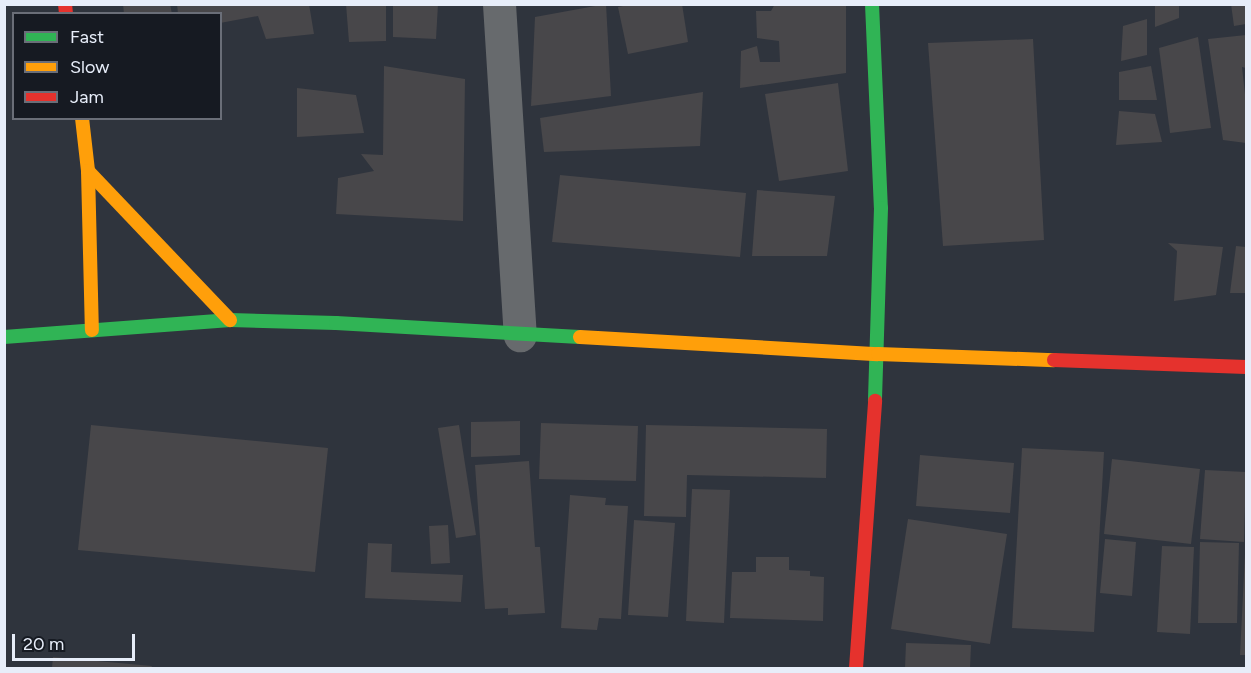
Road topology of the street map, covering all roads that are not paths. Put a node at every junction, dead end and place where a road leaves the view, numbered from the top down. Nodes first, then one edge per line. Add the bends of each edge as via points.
1 (498, 4) edge
2 (872, 4) edge
3 (82, 120) edge
4 (88, 171) junction
5 (230, 320) junction
6 (92, 330) junction
7 (520, 335) junction
8 (4, 337) edge
9 (878, 354) junction
10 (1246, 367) edge
11 (856, 669) edge

1 - 7 street
2 - 9 street via 881,208
3 - 4 street
4 - 5 street
4 - 6 street
5 - 6 street
5 - 7 street
6 - 8 street
7 - 9 street
9 - 10 street
9 - 11 street

